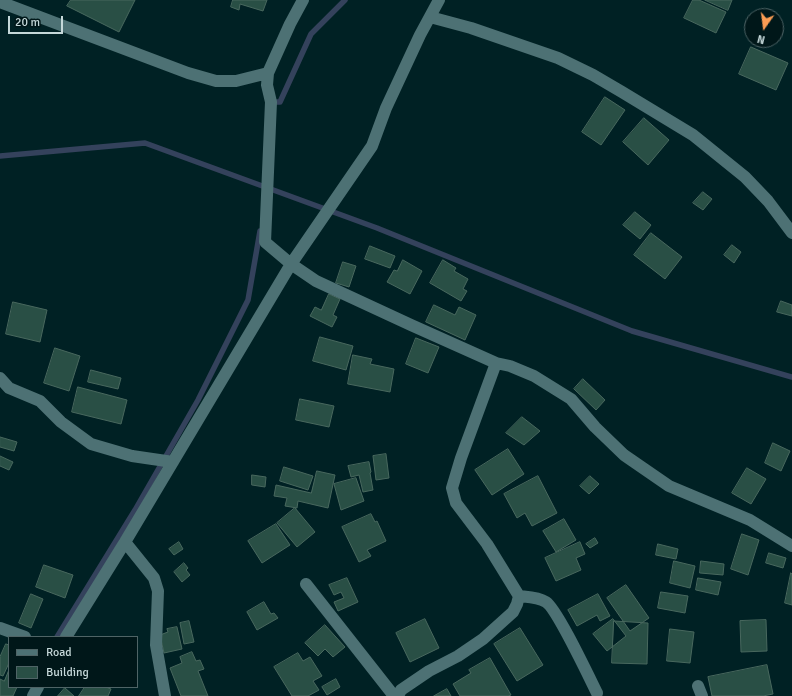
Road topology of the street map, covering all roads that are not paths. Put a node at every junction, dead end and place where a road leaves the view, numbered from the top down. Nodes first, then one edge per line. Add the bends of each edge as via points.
1 (303, 0) edge
2 (439, 0) edge
3 (0, 2) edge
4 (430, 16) junction
5 (268, 72) junction
6 (792, 233) edge
7 (291, 264) junction
8 (496, 363) junction
9 (0, 378) edge
10 (173, 462) junction
11 (125, 542) junction
12 (792, 546) edge
13 (306, 584) dead end
14 (519, 596) junction
15 (0, 628) edge
16 (22, 636) edge
17 (67, 636) edge
18 (597, 693) dead end
19 (165, 696) edge
20 (394, 696) edge
21 (398, 696) edge

1 - 5 street
2 - 4 street
3 - 5 street via 188,73 216,81 236,81
4 - 6 street via 558,58 622,92 693,135 745,177 768,201
4 - 7 street via 386,108 372,146
5 - 7 street via 267,85 271,102 266,242
7 - 8 street via 316,281
7 - 10 street
8 - 12 street via 534,376 571,399 624,455 669,486 750,520
8 - 14 street via 452,488 456,504 487,544
9 - 10 street via 9,388 40,400 61,422 91,444 132,456
10 - 11 street
11 - 17 street
11 - 19 street via 154,578 158,591 156,645
13 - 20 street
14 - 18 street via 538,598 547,603
14 - 21 street via 513,612 483,639 429,671 401,690
15 - 16 street

